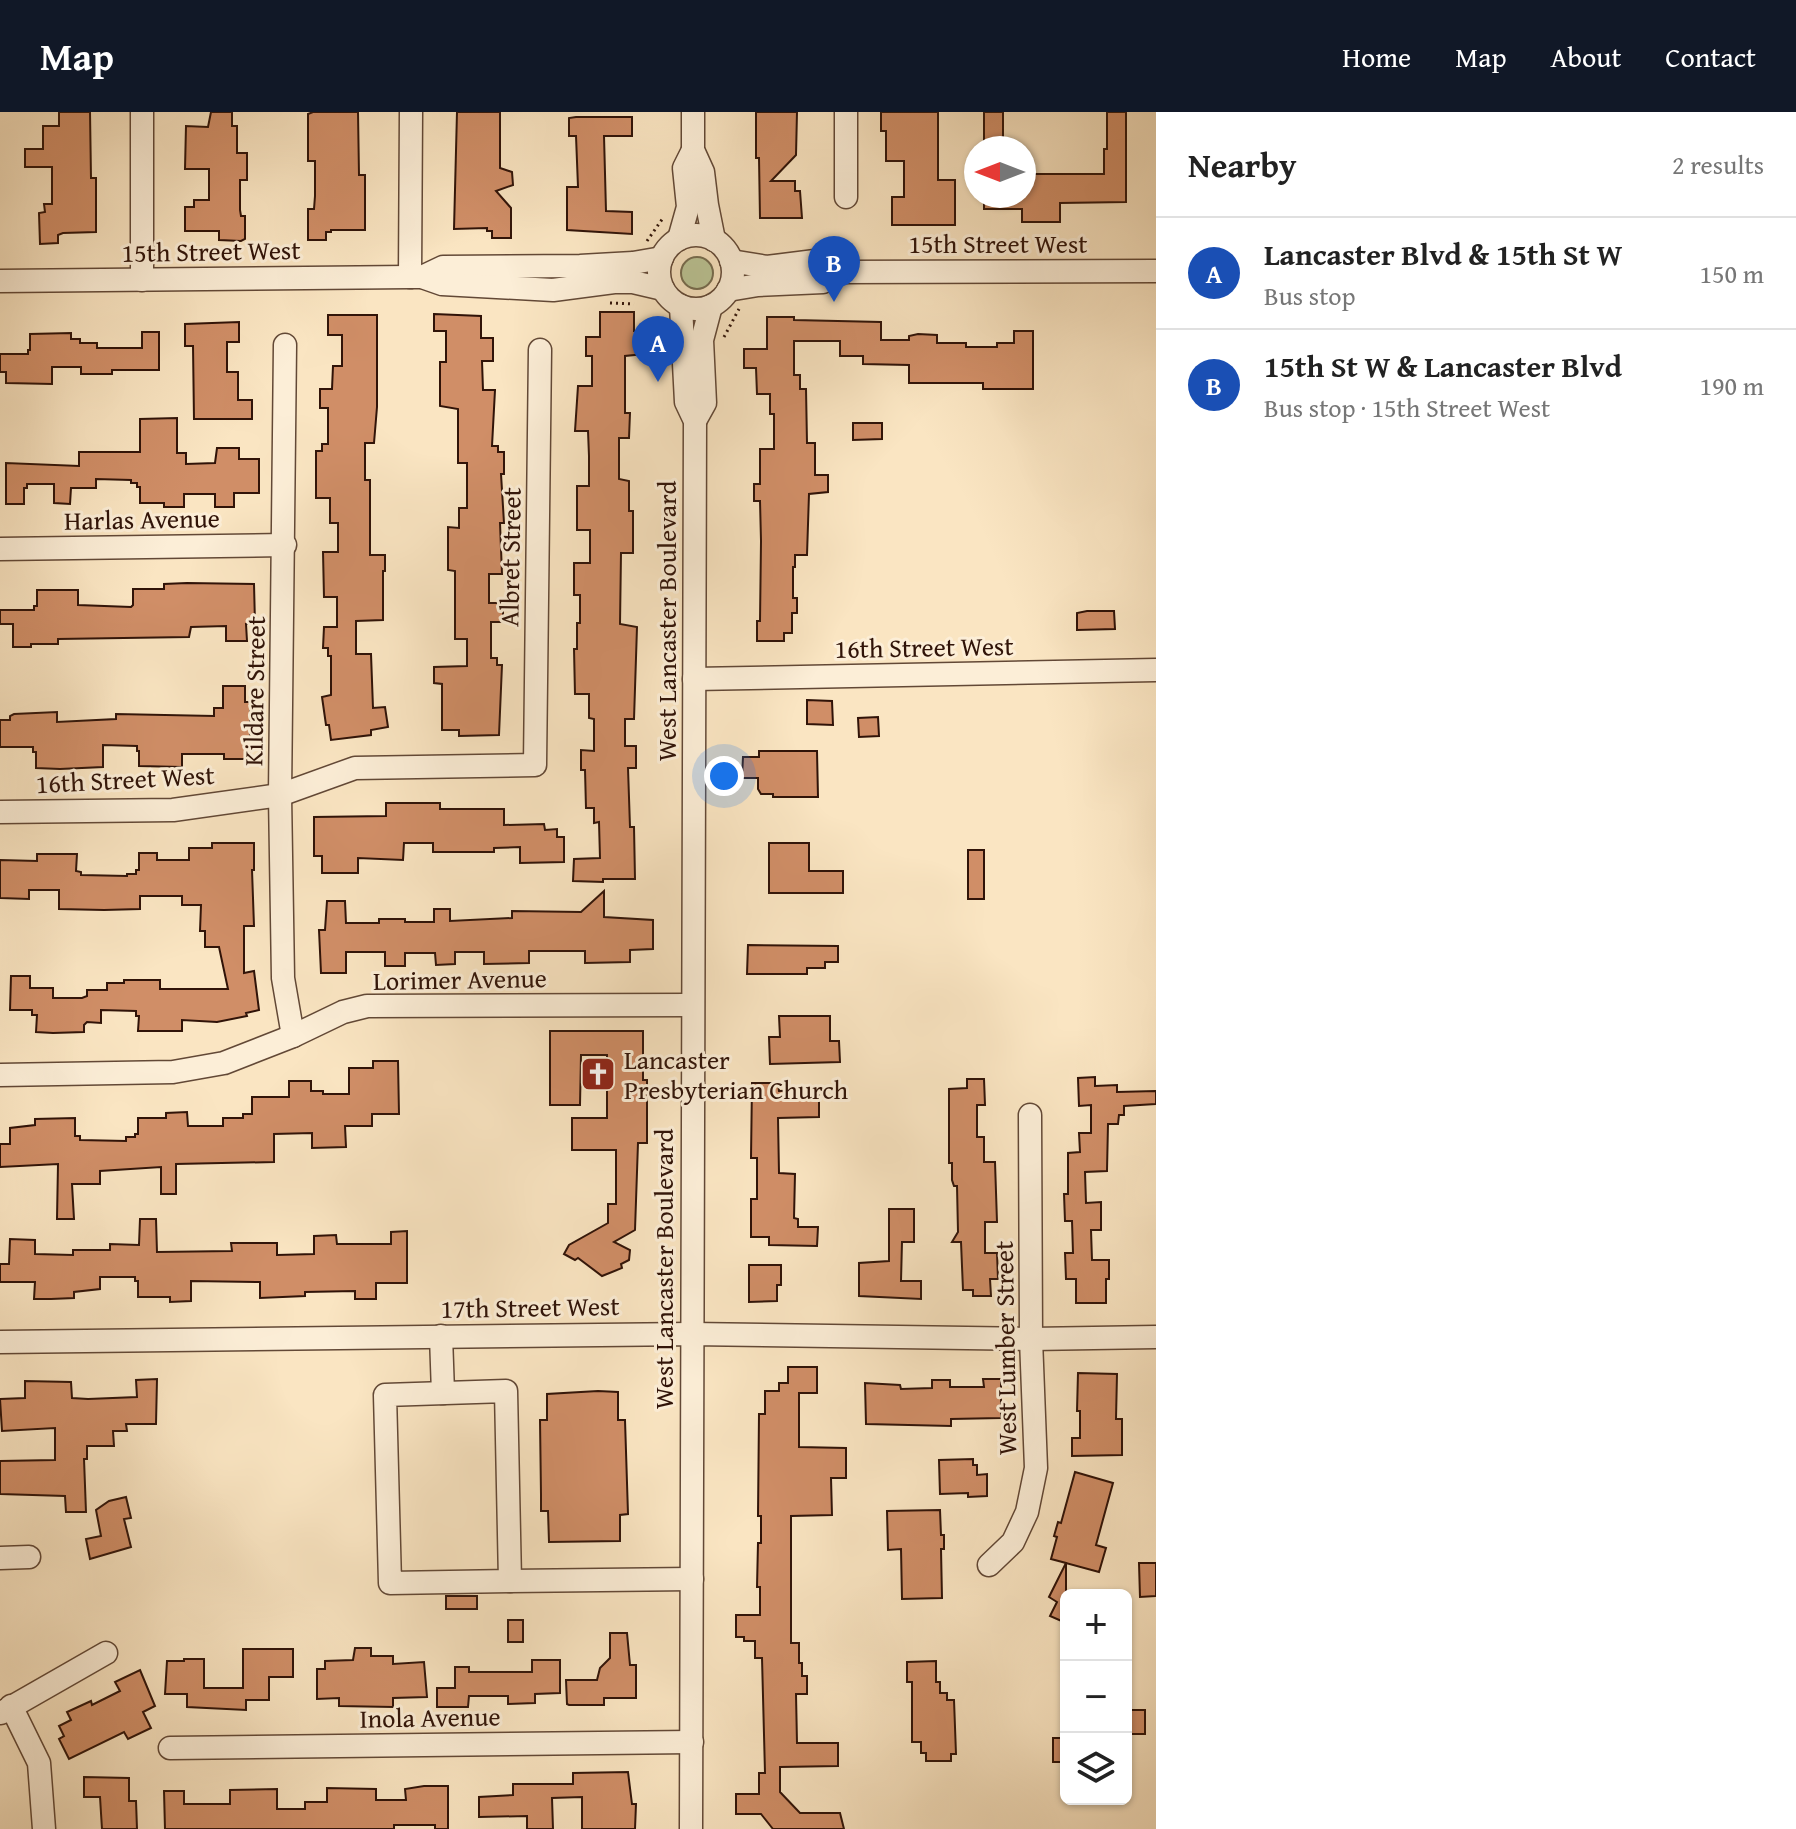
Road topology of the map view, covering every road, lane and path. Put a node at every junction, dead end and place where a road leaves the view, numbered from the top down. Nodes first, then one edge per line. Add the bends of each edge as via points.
1 (142, 112) edge
2 (411, 112) edge
3 (693, 112) edge
4 (846, 112) edge
5 (693, 150) junction
6 (846, 197) dead end
7 (664, 216) dead end
8 (679, 239) junction
9 (714, 240) junction
10 (642, 244) dead end
11 (662, 258) junction
12 (731, 261) junction
13 (1156, 271) edge
14 (840, 272) junction
15 (416, 277) junction
16 (142, 280) junction
17 (0, 281) edge
18 (663, 289) junction
19 (728, 290) junction
20 (748, 303) dead end
21 (612, 304) dead end
22 (645, 305) dead end
23 (681, 306) junction
24 (711, 306) junction
25 (722, 343) dead end
26 (285, 345) dead end
27 (540, 350) dead end
28 (695, 421) junction
29 (285, 545) junction
30 (0, 549) edge
31 (1156, 670) edge
32 (694, 679) junction
33 (535, 765) joint
34 (280, 795) junction
35 (0, 812) edge
36 (692, 1005) junction
37 (293, 1036) junction
38 (0, 1075) edge
39 (1030, 1115) dead end
40 (691, 1334) junction
41 (441, 1336) junction
42 (1156, 1337) edge
43 (1031, 1339) junction
44 (0, 1342) edge
45 (443, 1393) junction
46 (29, 1557) dead end
47 (0, 1558) edge
48 (989, 1565) dead end
49 (692, 1579) junction
50 (510, 1581) junction
51 (106, 1653) dead end
52 (6, 1710) edge
53 (692, 1742) junction
54 (170, 1748) dead end
55 (44, 1829) edge
56 (691, 1829) edge

1 - 16 street
2 - 15 street
3 - 5 street
4 - 6 street
5 - 8 street via 684,168 688,207
5 - 9 street via 703,172
7 - 10 path
8 - 9 street
8 - 11 street
9 - 12 street
11 - 15 street, 15th Street West via 580,266 443,267
11 - 18 street
12 - 14 street, 15th Street West via 767,267 823,260
12 - 19 street
13 - 14 street, 15th Street West
14 - 19 street, 15th Street West via 823,282
15 - 16 street, 15th Street West
15 - 18 street, 15th Street West via 442,284 525,289 614,282
16 - 17 street, 15th Street West
18 - 23 street
19 - 24 street
20 - 25 path via 735,314
21 - 22 path
23 - 24 street
23 - 28 street, West Lancaster Boulevard via 686,402
24 - 28 street, West Lancaster Boulevard via 702,340 705,403
26 - 29 street, Kildare Street
27 - 33 street, Albret Street
28 - 32 street, West Lancaster Boulevard
29 - 30 street, Harlas Avenue
29 - 34 street, Kildare Street
31 - 32 street, 16th Street West
32 - 36 street, West Lancaster Boulevard
33 - 34 street, 16th Street West via 355,768
34 - 35 street, 16th Street West via 173,810
34 - 37 street, Kildare Street via 283,978
36 - 37 street, Lorimer Avenue via 367,1006
36 - 40 street, West Lancaster Boulevard
37 - 38 street, Lorimer Avenue via 224,1063 173,1072
39 - 43 street, West Lumber Street
40 - 41 street, 17th Street West
40 - 43 street, 17th Street West
40 - 49 street, West Lancaster Boulevard
41 - 44 street, 17th Street West
41 - 45 street
42 - 43 street, 17th Street West
43 - 48 street, West Lumber Street via 1036,1468 1027,1512 1013,1542
45 - 50 street via 506,1391
45 - 50 street via 385,1395 390,1583
46 - 47 street
49 - 50 street
49 - 53 street, West Lancaster Boulevard
51 - 52 street
52 - 55 street via 39,1763
53 - 54 street, Inola Avenue
53 - 56 street, West Lancaster Boulevard

